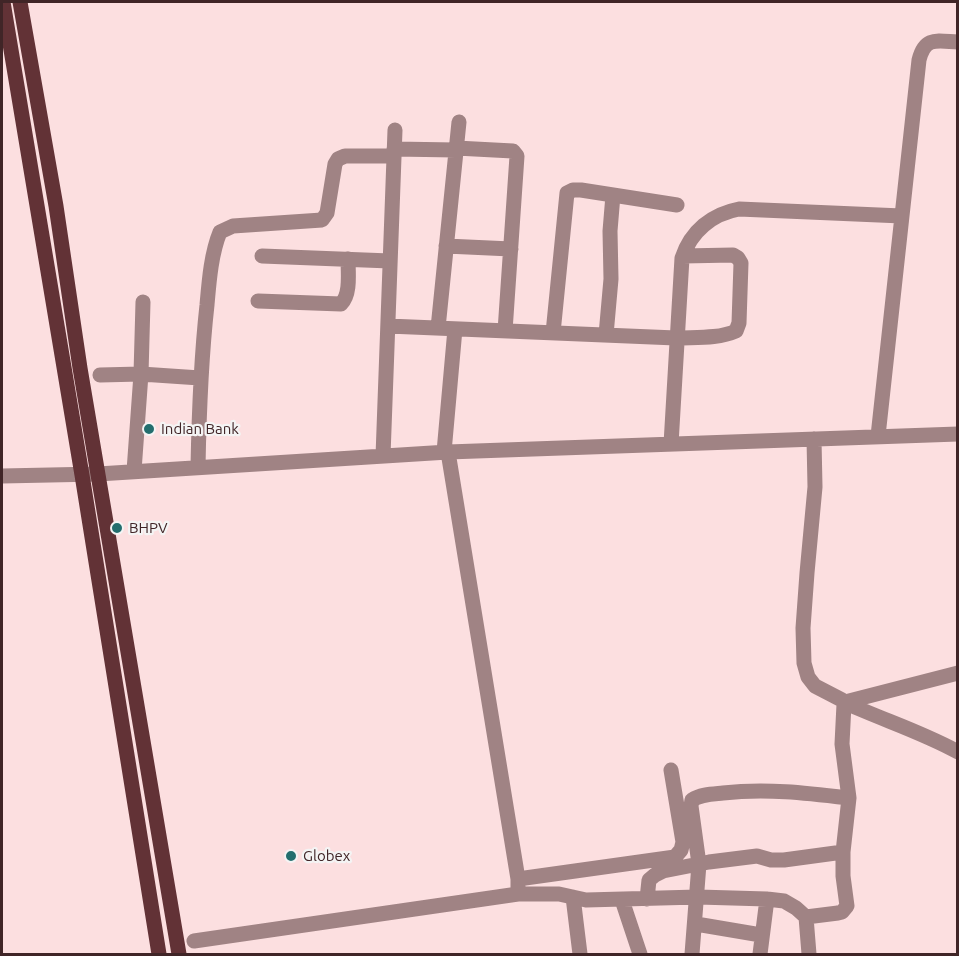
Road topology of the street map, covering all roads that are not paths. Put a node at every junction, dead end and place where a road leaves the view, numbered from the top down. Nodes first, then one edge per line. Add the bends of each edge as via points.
1 (3, 2) edge
2 (20, 2) edge
3 (957, 42) edge
4 (459, 122) dead end
5 (394, 130) dead end
6 (456, 149) junction
7 (394, 153) junction
8 (613, 195) junction
9 (677, 205) dead end
10 (902, 216) junction
11 (446, 246) junction
12 (511, 249) junction
13 (262, 256) dead end
14 (683, 256) junction
15 (348, 259) junction
16 (390, 261) junction
17 (258, 301) dead end
18 (144, 302) dead end
19 (388, 326) junction
20 (438, 328) junction
21 (455, 329) junction
22 (505, 331) junction
23 (553, 333) junction
24 (606, 335) junction
25 (676, 338) junction
26 (141, 374) junction
27 (100, 375) dead end
28 (200, 378) junction
29 (957, 434) edge
30 (878, 436) junction
31 (814, 439) junction
32 (671, 444) junction
33 (446, 452) junction
34 (383, 456) junction
35 (198, 467) junction
36 (134, 471) junction
37 (90, 475) junction
38 (2, 476) edge
39 (957, 673) edge
40 (845, 703) junction
41 (957, 752) edge
42 (671, 770) dead end
43 (849, 798) junction
44 (843, 852) junction
45 (699, 864) junction
46 (518, 886) junction
47 (573, 897) junction
48 (698, 897) junction
49 (647, 899) junction
50 (767, 899) junction
51 (622, 900) junction
52 (806, 916) junction
53 (696, 924) junction
54 (761, 935) junction
55 (194, 941) dead end
56 (159, 954) edge
57 (179, 954) edge
58 (580, 954) edge
59 (640, 954) edge
60 (692, 954) edge
61 (759, 954) edge
62 (809, 954) edge

1 - 37 main road
2 - 37 main road via 56,206
3 - 10 street via 933,41 922,50
4 - 6 street
5 - 7 street
6 - 7 street
6 - 11 street
6 - 12 street via 513,151 517,156
7 - 16 street
7 - 28 street via 338,159 327,213 322,220 233,226 220,232 209,284
8 - 9 street
8 - 23 street via 573,190 567,193
8 - 24 street via 612,279
10 - 14 street via 739,209 708,220
10 - 30 street
11 - 12 street
11 - 20 street
12 - 22 street
13 - 15 street
14 - 25 street
14 - 25 street via 738,258 739,323 736,331 727,335
15 - 16 street
15 - 17 street via 346,299 341,304
16 - 19 street
18 - 26 street
19 - 20 street
19 - 34 street
20 - 21 street
21 - 22 street
21 - 33 street
22 - 23 street
23 - 24 street
24 - 25 street
25 - 32 street
26 - 27 street
26 - 28 street
26 - 36 street
28 - 35 street
29 - 30 street
30 - 31 street
31 - 32 street
31 - 40 street via 815,487 804,663 815,686
32 - 33 street
33 - 34 street
33 - 46 street
34 - 35 street
35 - 36 street
36 - 37 street
37 - 38 street
37 - 56 main road
37 - 57 main road
39 - 40 street
40 - 41 street
40 - 43 street via 842,744
42 - 46 street via 683,842 675,857
43 - 44 street
43 - 45 street via 765,789 694,798 691,806
44 - 45 street via 784,860 757,856
44 - 52 street via 846,909
45 - 48 street
45 - 49 street via 655,875 649,880
46 - 47 street
46 - 55 street
47 - 51 street
47 - 58 street
48 - 49 street
48 - 50 street
48 - 53 street
49 - 51 street
50 - 52 street via 784,901
50 - 54 street
51 - 59 street
52 - 62 street
53 - 54 street
53 - 60 street
54 - 61 street

